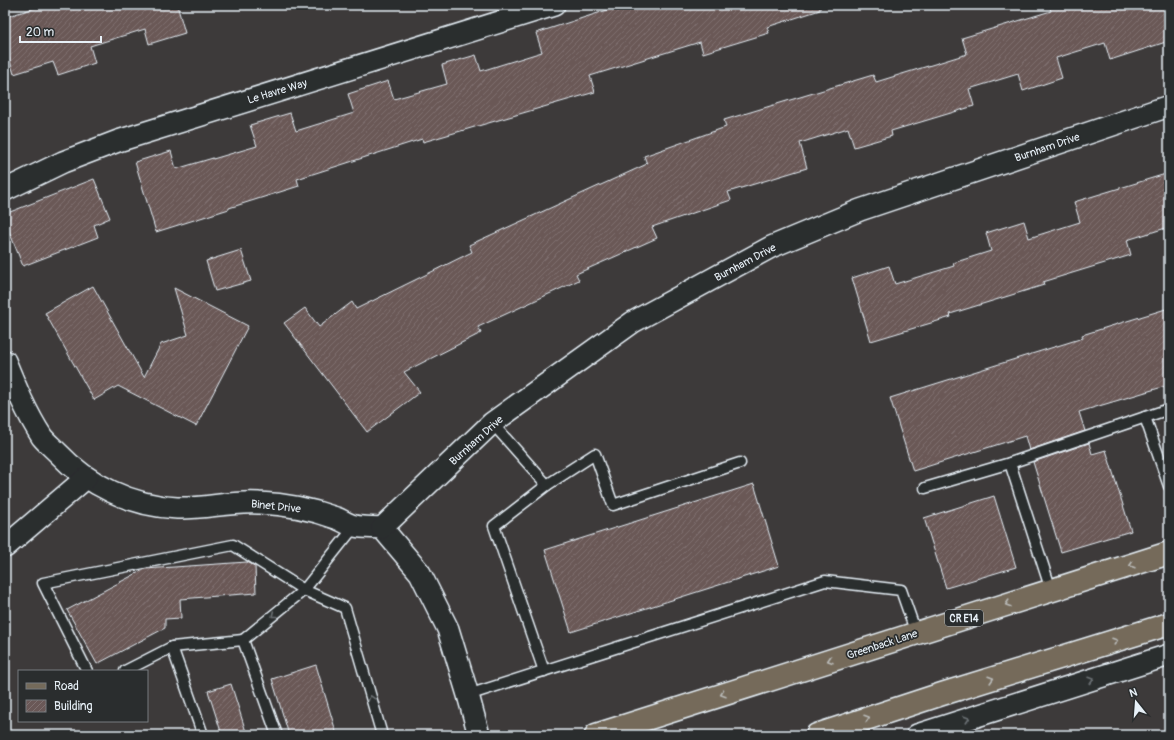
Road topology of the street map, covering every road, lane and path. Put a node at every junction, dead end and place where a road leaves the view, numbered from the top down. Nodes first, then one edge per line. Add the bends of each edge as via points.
1 (554, 5) edge
2 (1169, 106) edge
3 (5, 190) edge
4 (5, 361) edge
5 (1169, 409) edge
6 (1145, 417) junction
7 (492, 423) junction
8 (740, 463) dead end
9 (1010, 463) junction
10 (86, 478) junction
11 (547, 485) junction
12 (1169, 486) edge
13 (925, 488) dead end
14 (355, 526) junction
15 (382, 528) junction
16 (5, 547) edge
17 (1169, 553) edge
18 (304, 590) junction
19 (1051, 590) junction
20 (1169, 624) edge
21 (916, 633) junction
22 (243, 640) junction
23 (172, 647) junction
24 (1169, 655) edge
25 (86, 670) edge
26 (127, 670) edge
27 (544, 671) junction
28 (468, 695) junction
29 (203, 735) edge
30 (277, 735) edge
31 (382, 735) edge
32 (479, 735) edge
33 (596, 735) edge
34 (817, 735) edge
35 (917, 735) edge

1 - 3 street, Le Havre Way via 118,141 63,162
2 - 7 street, Burnham Drive via 860,210 771,247 633,322
4 - 10 street, Binet Drive via 24,406 43,438 69,465
5 - 6 lane
6 - 9 lane
6 - 12 lane
7 - 11 lane
7 - 15 street, Burnham Drive
8 - 11 lane via 613,505 595,454
9 - 13 lane
9 - 19 lane
10 - 14 street, Binet Drive via 121,496 157,506 195,508 258,503 298,507
10 - 16 street
11 - 27 lane via 494,526
14 - 15 street, Binet Drive
14 - 18 lane
15 - 28 street via 420,573 448,628
17 -> 19 main road, Greenback Lane / CR E14
18 -> 22 lane
18 - 25 lane via 233,545 43,583
31 -> 18 lane via 345,608
19 -> 21 main road, Greenback Lane / CR E14
34 -> 20 main road
21 - 27 lane via 901,590 825,581
21 -> 33 main road, Greenback Lane / CR E14
22 - 23 lane
22 - 30 lane
23 - 26 lane
23 - 29 lane
35 -> 24 street
27 - 28 lane
28 - 32 street

